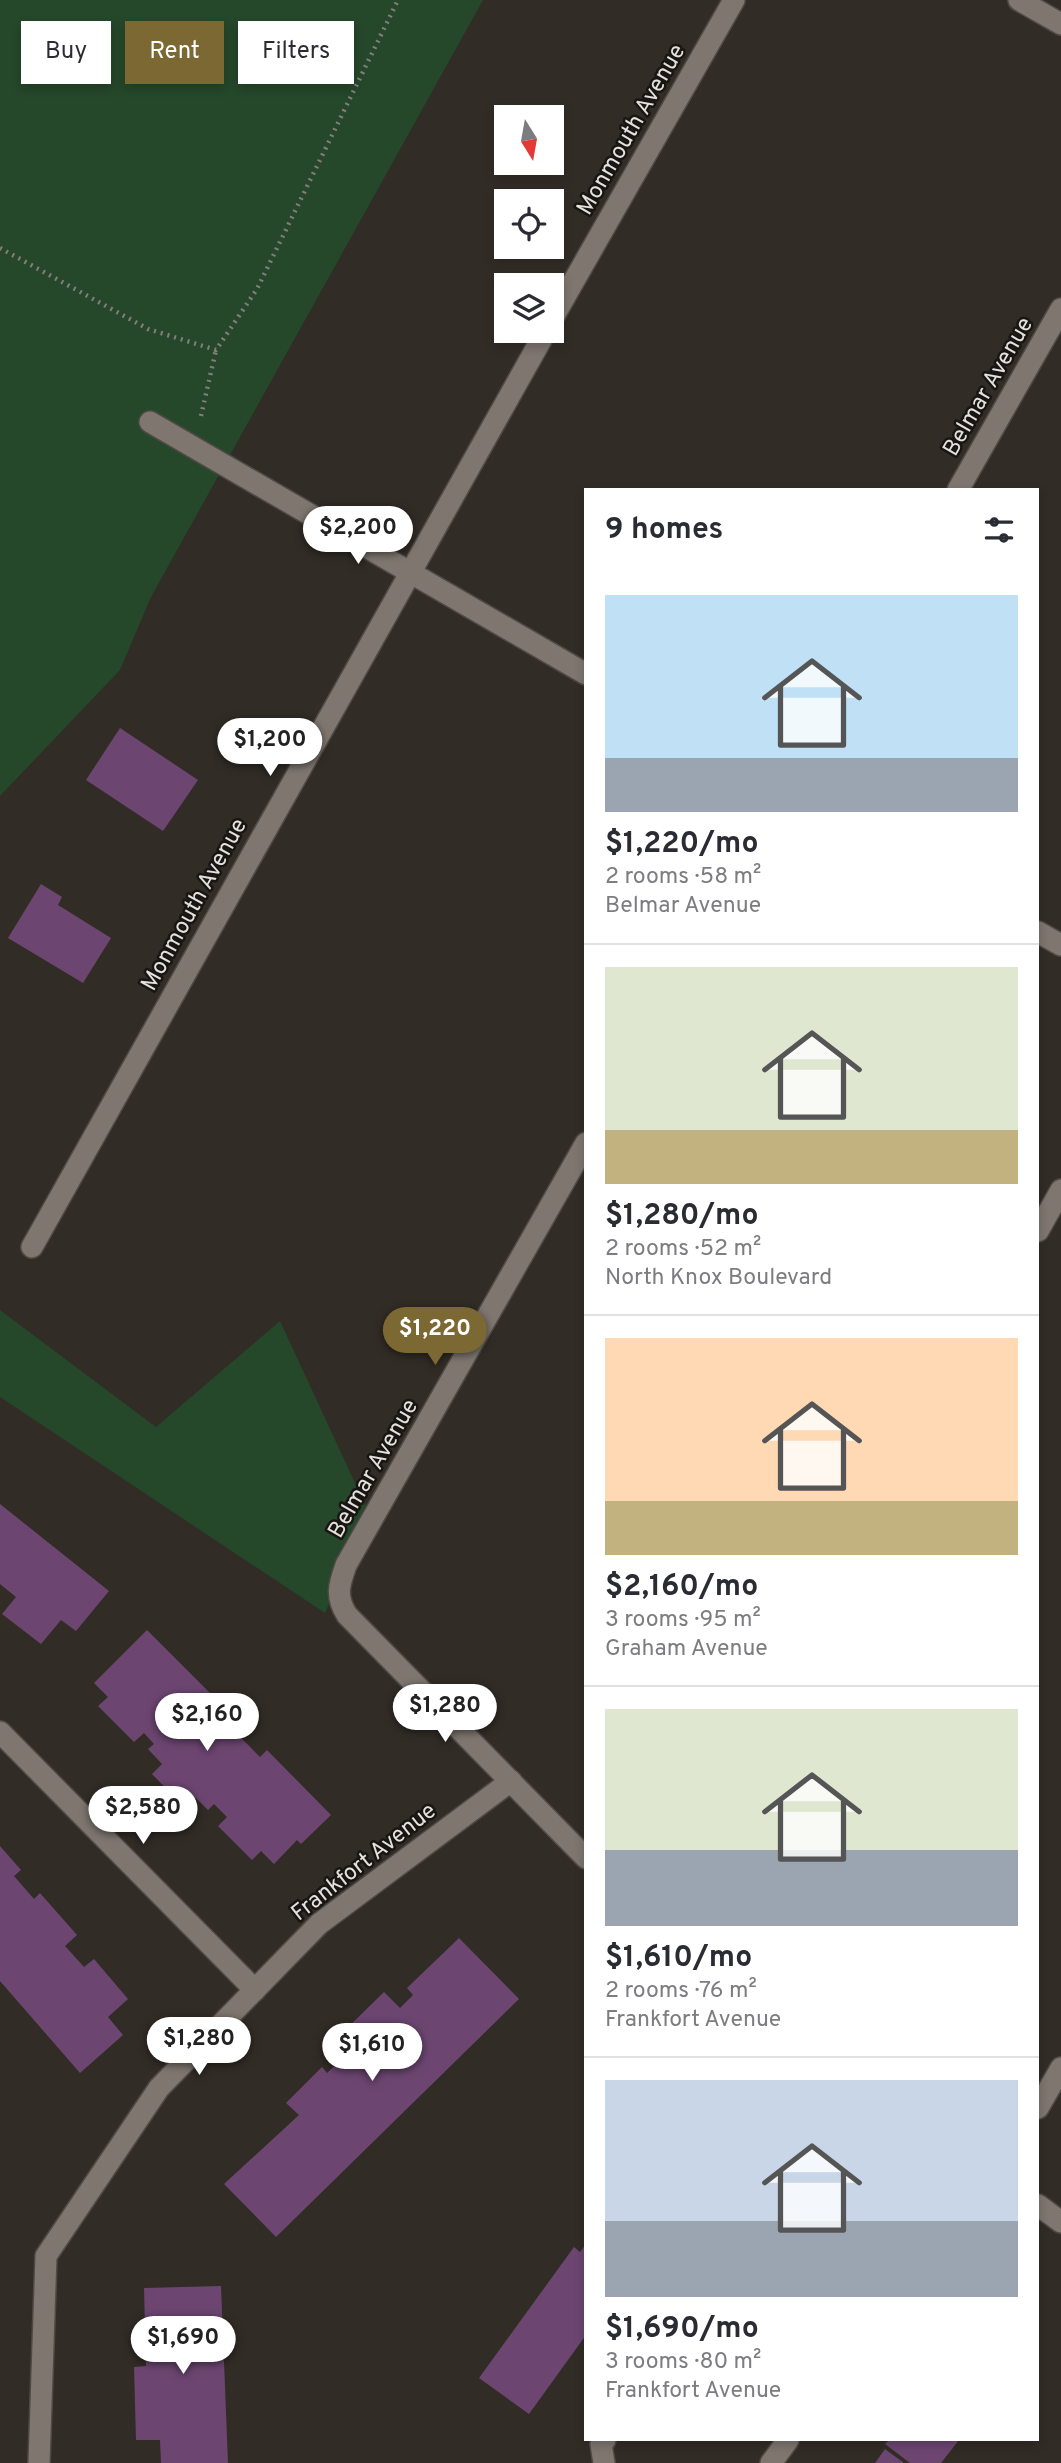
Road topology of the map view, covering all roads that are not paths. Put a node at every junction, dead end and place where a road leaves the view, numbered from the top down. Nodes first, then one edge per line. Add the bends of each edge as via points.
1 (734, 0) edge
2 (1019, 0) edge
3 (1061, 24) edge
4 (564, 298) edge
5 (1061, 309) edge
6 (539, 343) edge
7 (150, 422) dead end
8 (959, 488) edge
9 (409, 572) junction
10 (584, 673) edge
11 (1039, 933) edge
12 (1061, 945) edge
13 (584, 1147) edge
14 (1061, 1190) edge
15 (1039, 1229) edge
16 (32, 1247) dead end
17 (0, 1732) edge
18 (511, 1782) junction
19 (584, 1856) edge
20 (255, 1990) junction
21 (1061, 2068) edge
22 (1039, 2106) edge
23 (1039, 2206) edge
24 (1061, 2222) edge
25 (604, 2441) edge
26 (787, 2441) edge
27 (39, 2463) edge
28 (604, 2463) edge
29 (771, 2463) edge

1 - 4 street, Monmouth Avenue
2 - 3 street
5 - 8 street, Belmar Avenue
6 - 9 street, Monmouth Avenue
7 - 9 street
9 - 10 street
9 - 16 street, Monmouth Avenue
11 - 12 street
13 - 18 street, Belmar Avenue via 346,1565 337,1591 346,1615
14 - 15 street
17 - 20 street
18 - 19 street
18 - 20 street, Frankfort Avenue via 319,1924
20 - 27 street, Frankfort Avenue via 159,2088 46,2256
21 - 22 street
23 - 24 street
25 - 28 street
26 - 29 street

